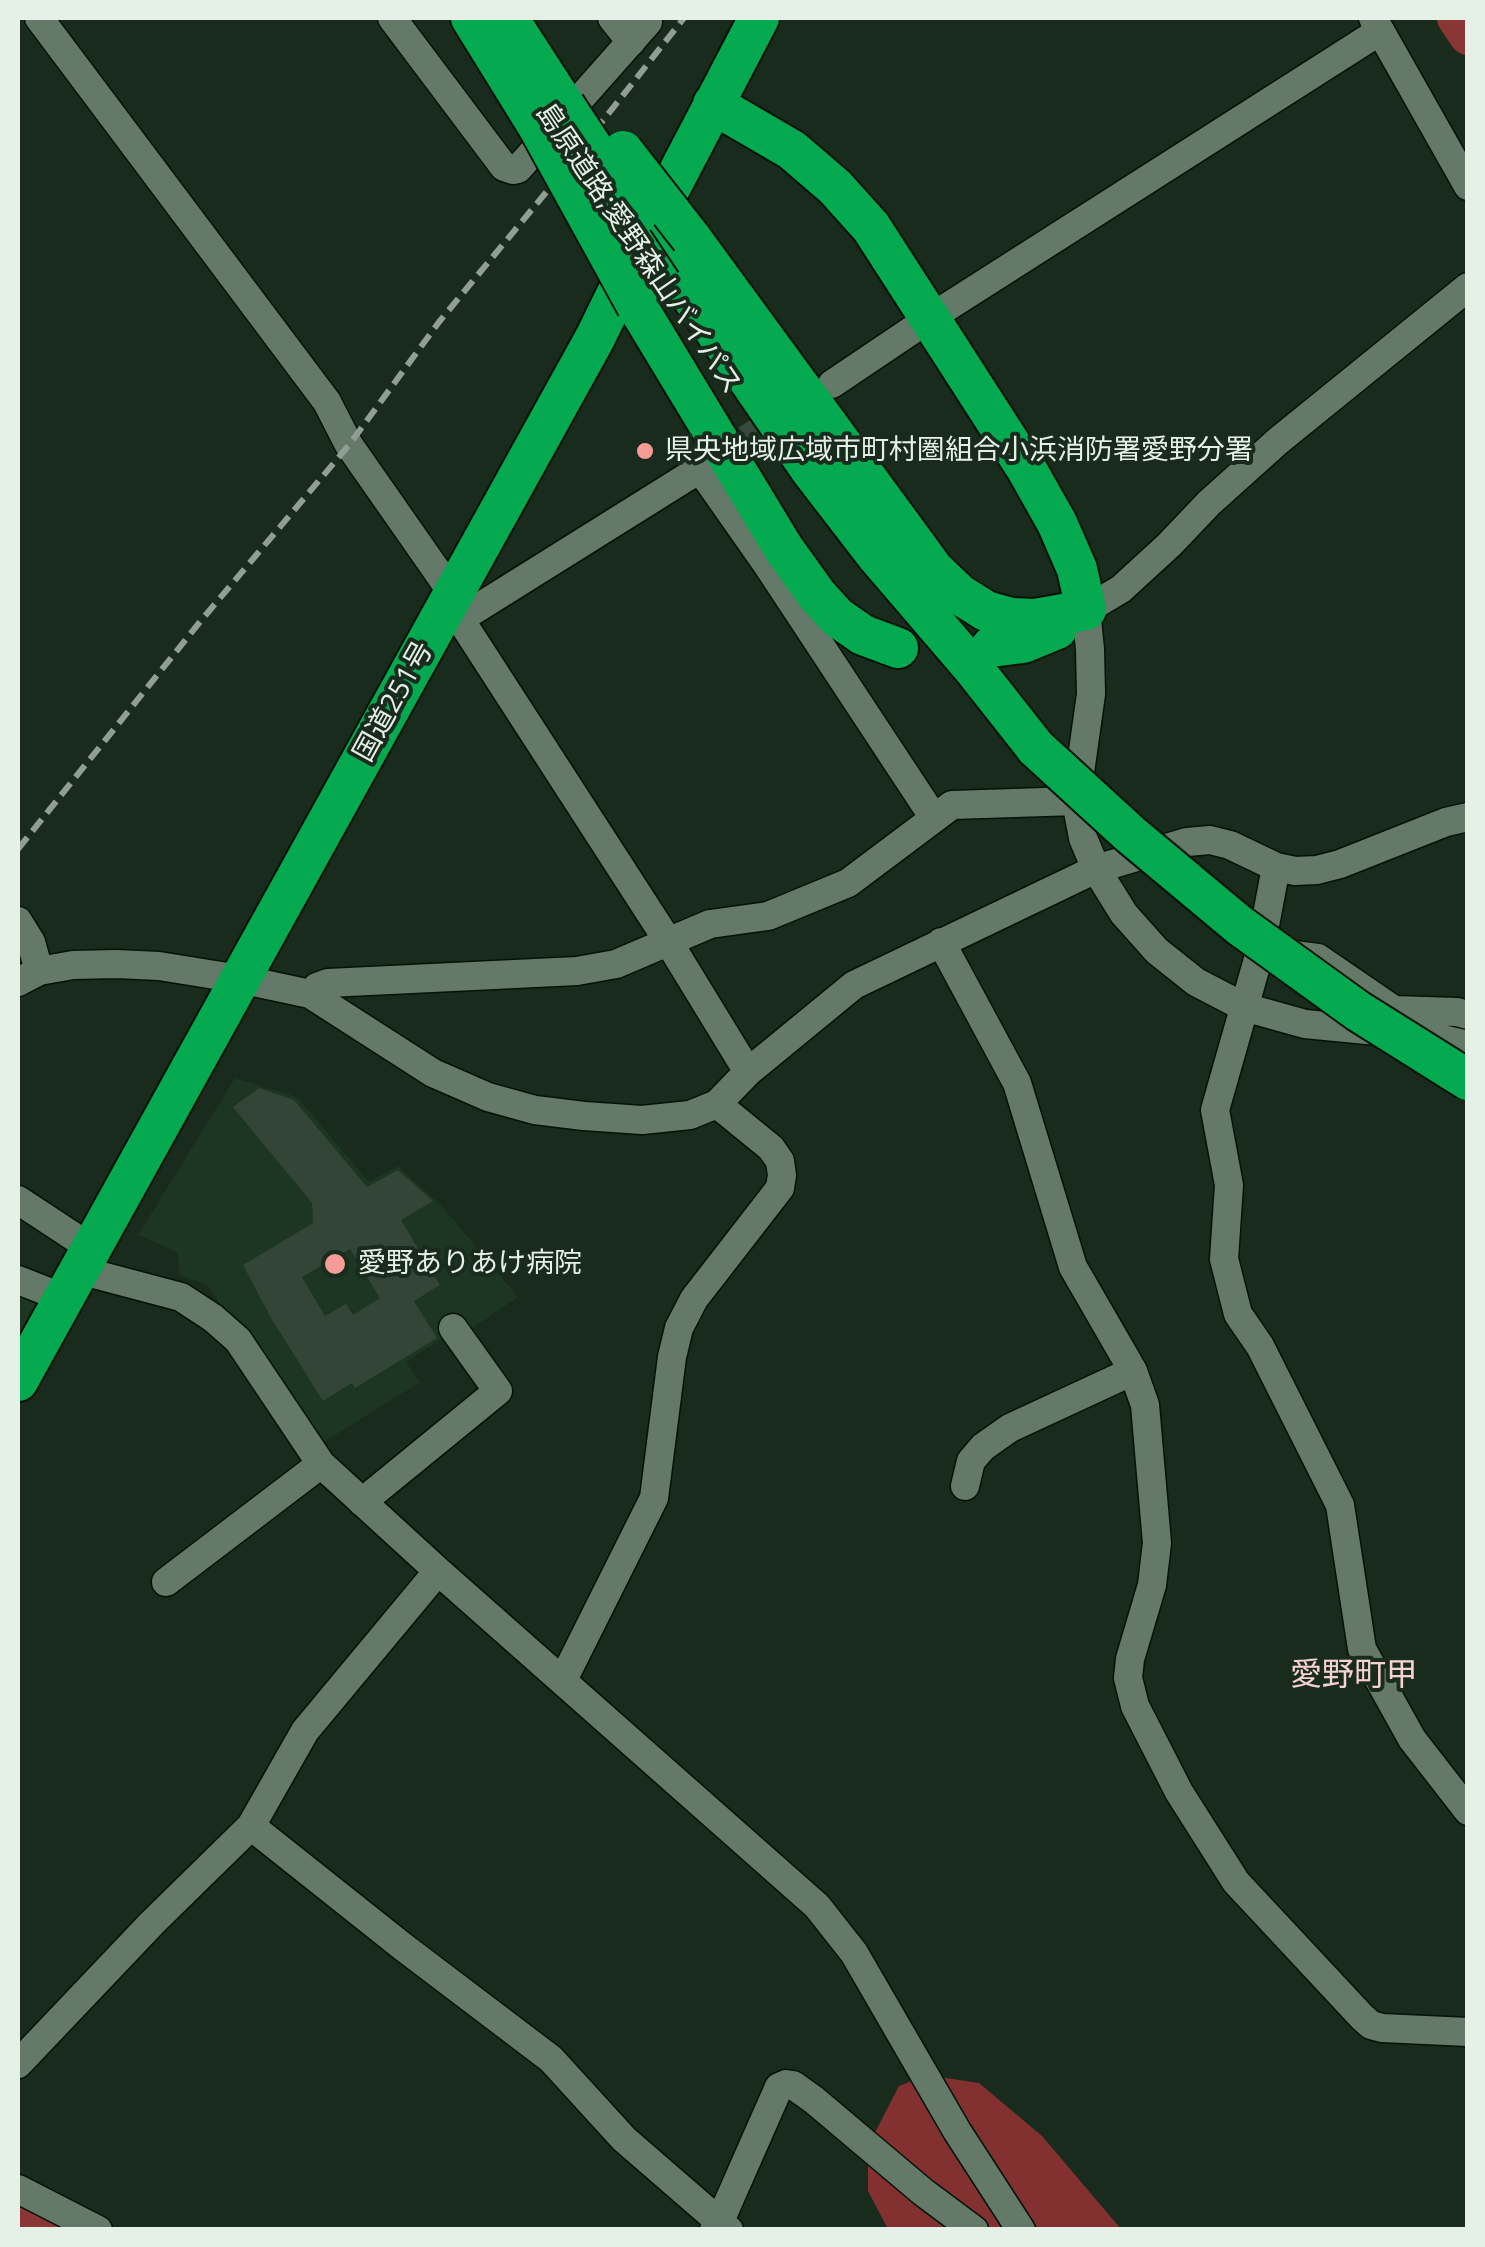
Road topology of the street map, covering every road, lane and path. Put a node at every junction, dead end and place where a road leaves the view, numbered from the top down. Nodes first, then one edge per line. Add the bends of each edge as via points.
1 (39, 18) edge
2 (392, 18) edge
3 (471, 18) edge
4 (484, 18) edge
5 (508, 18) edge
6 (520, 18) edge
7 (612, 18) edge
8 (759, 18) edge
9 (1376, 24) edge
10 (713, 104) junction
11 (559, 112) junction
12 (1468, 186) edge
13 (664, 272) junction
14 (1468, 287) edge
15 (930, 318) junction
16 (832, 384) dead end
17 (453, 607) junction
18 (1086, 610) junction
19 (908, 625) junction
20 (991, 647) dead end
21 (1076, 801) junction
22 (1468, 816) edge
23 (934, 818) junction
24 (1276, 866) junction
25 (1096, 869) junction
26 (18, 921) edge
27 (668, 941) junction
28 (941, 942) junction
29 (1260, 952) junction
30 (28, 976) edge
31 (240, 979) junction
32 (310, 994) junction
33 (1244, 1007) junction
34 (1468, 1015) edge
35 (1468, 1045) edge
36 (748, 1072) junction
37 (1468, 1080) edge
38 (717, 1104) junction
39 (18, 1200) edge
40 (78, 1272) junction
41 (18, 1280) edge
42 (453, 1328) dead end
43 (1133, 1371) junction
44 (18, 1381) edge
45 (322, 1464) junction
46 (965, 1486) dead end
47 (362, 1502) junction
48 (438, 1571) junction
49 (166, 1582) dead end
50 (563, 1680) junction
51 (1468, 1811) edge
52 (251, 1826) junction
53 (1468, 2032) edge
54 (18, 2064) edge
55 (18, 2190) edge
56 (721, 2227) edge
57 (98, 2230) edge
58 (974, 2230) edge
59 (1022, 2230) edge

1 - 17 street via 327,402
2 - 7 street via 512,170 639,32
3 - 11 highway
4 - 11 highway, 島原道路;愛野森山バイパス
5 - 11 highway, 島原道路;愛野森山バイパス
6 - 11 highway
8 - 10 highway, 国道251号
9 - 12 street
9 - 15 street
10 - 15 highway via 792,150 835,186 872,227
10 - 17 highway, 国道251号
11 - 13 highway, bridge
11 - 13 highway, bridge
13 - 18 highway via 959,594 1010,618
13 - 19 highway, 島原道路;愛野森山バイパス via 877,556
13 - 19 highway via 784,550 837,617 863,635
14 - 18 street via 1278,442 1121,589
15 - 16 street
15 - 18 highway via 1057,523
17 - 23 street via 706,465
17 - 27 street
17 - 31 highway, 国道251号
18 - 20 highway via 1038,638
18 - 21 street via 1091,694
19 - 37 highway, 島原道路;愛野森山バイパス, bridge via 1130,834 1239,925 1358,1012
21 - 23 street via 952,805
21 - 25 street
22 - 24 street via 1317,870
23 - 27 street via 848,883 768,916 710,924
24 - 25 street via 1210,840
24 - 29 street
25 - 28 street
25 - 33 street via 1156,950 1196,982
26 - 30 street via 31,942
27 - 32 street via 616,964 577,972 328,982
27 - 36 street
28 - 36 street via 854,985
28 - 43 street via 1017,1084 1072,1267
29 - 33 street
29 - 34 street via 1318,958 1394,1010
30 - 31 street via 73,966 131,965
31 - 32 street
31 - 40 highway, 国道251号
32 - 38 street via 433,1073 535,1110 642,1120 690,1115
33 - 35 street via 1304,1024
33 - 51 street via 1215,1110 1229,1185 1224,1259 1238,1314 1340,1505 1362,1649 1412,1739
36 - 38 street
38 - 50 street via 771,1148 780,1162 780,1188 679,1328 654,1498
39 - 40 street
40 - 41 street
40 - 44 highway, 国道251号
40 - 45 street via 182,1297 214,1318 238,1340
42 - 47 street via 498,1391
43 - 46 street via 1010,1428 971,1461
43 - 53 street via 1148,1425 1158,1543 1130,1658 1135,1706 1236,1882 1362,2017 1382,2028
45 - 47 street
45 - 49 street
47 - 48 street
48 - 50 street
48 - 52 street via 305,1731
50 - 59 street via 817,1906 854,1954
52 - 54 street
52 - 56 street via 550,2060 624,2140
55 - 57 street
56 - 58 street via 778,2087 786,2084

